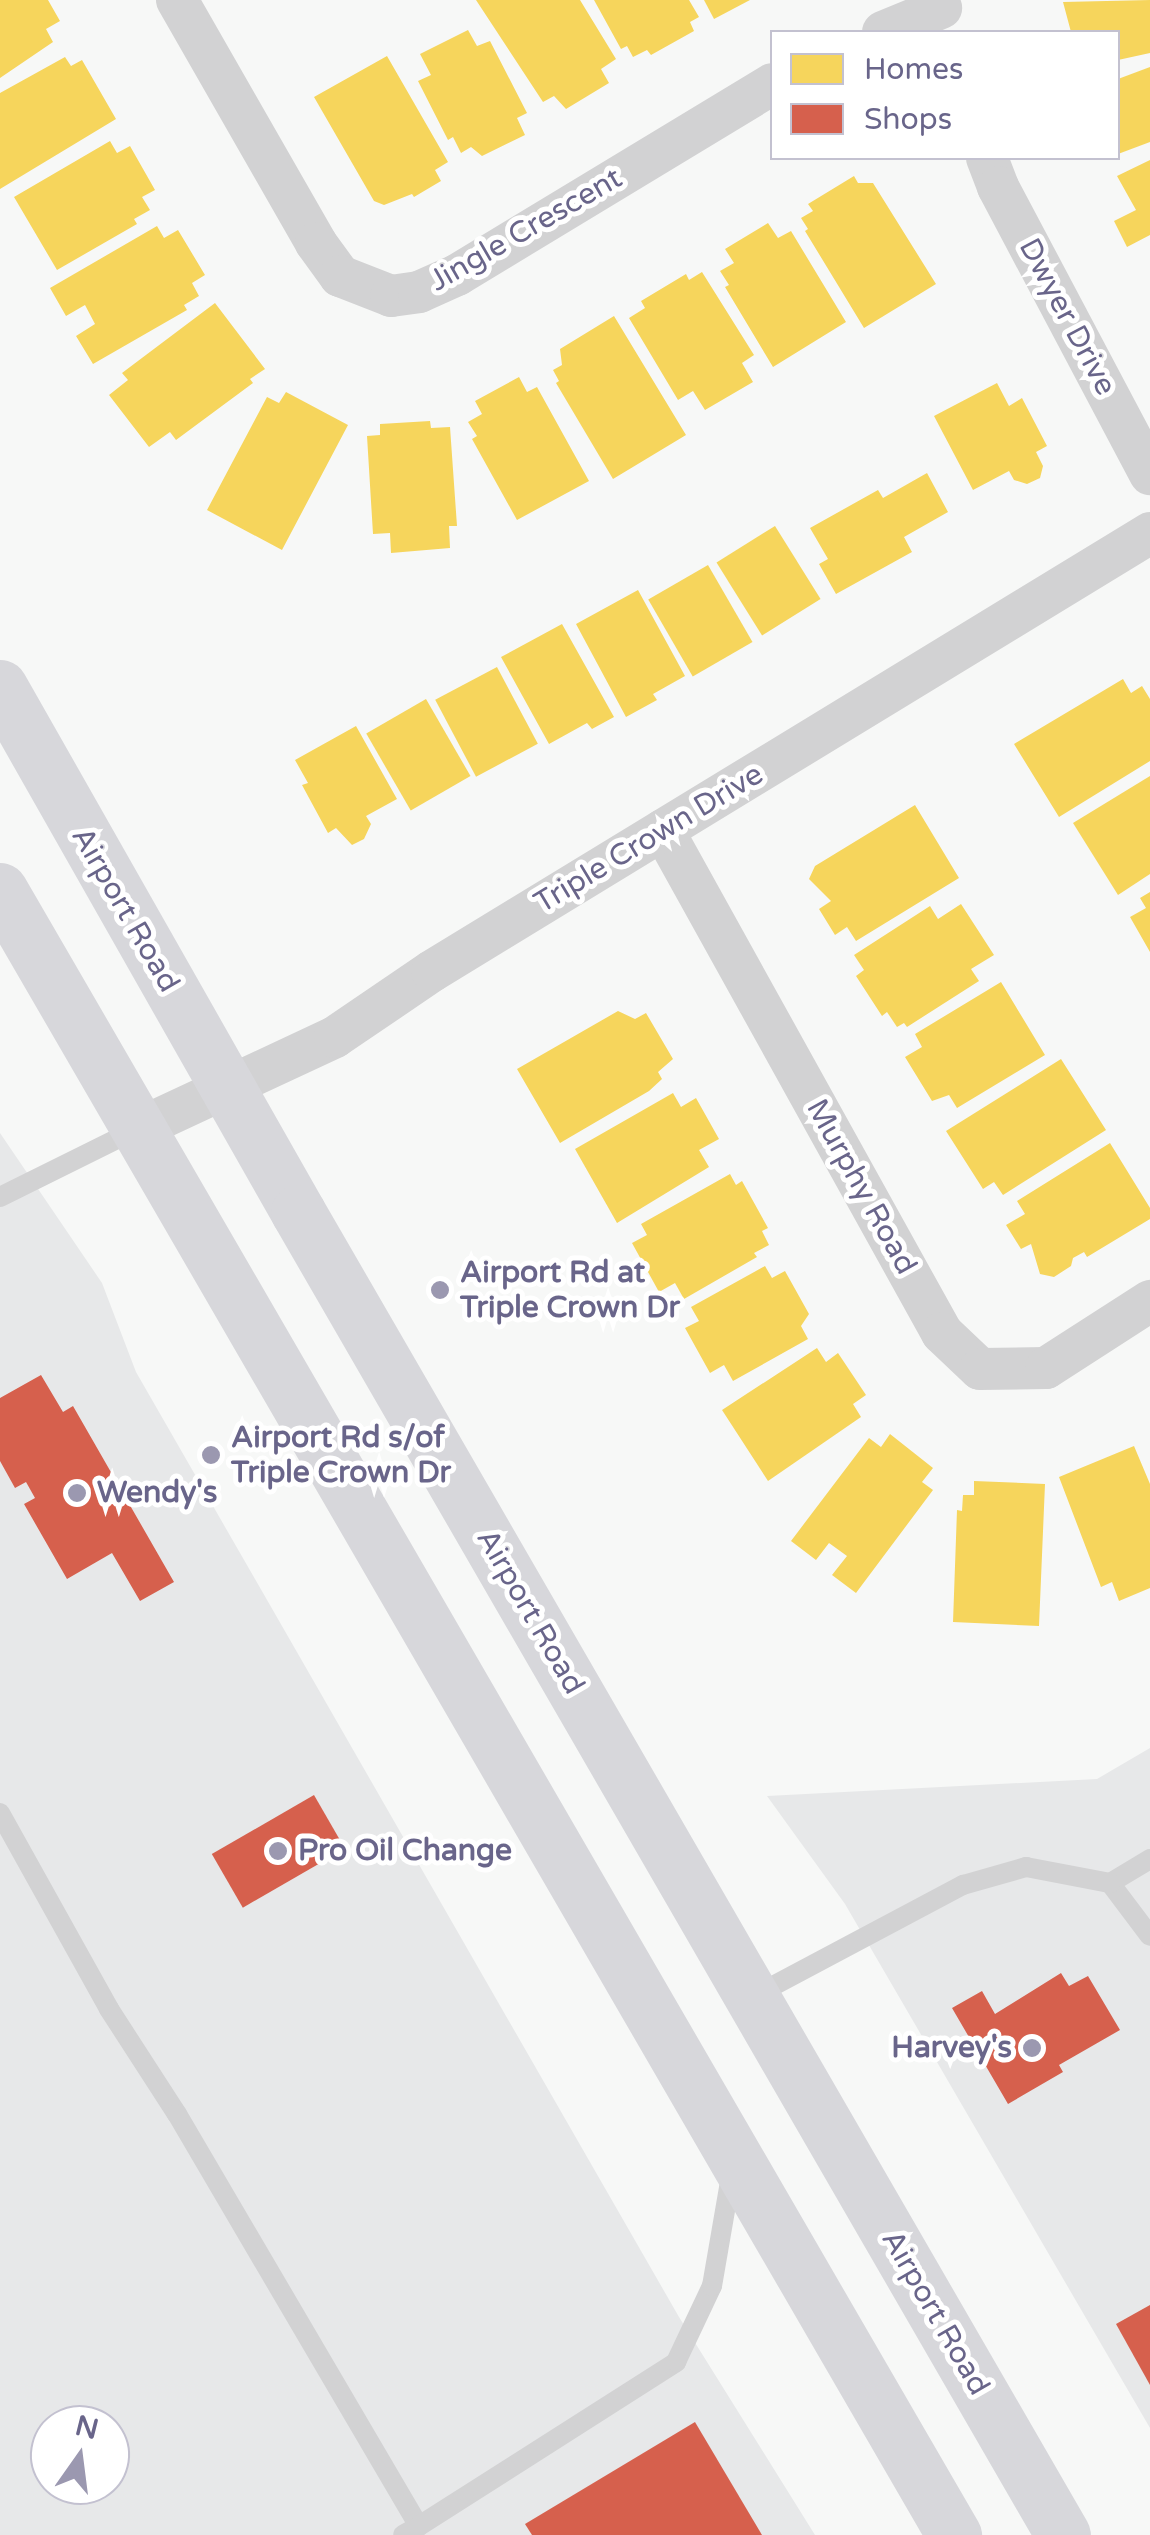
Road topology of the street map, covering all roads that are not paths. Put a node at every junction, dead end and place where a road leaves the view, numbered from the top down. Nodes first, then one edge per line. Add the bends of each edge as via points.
1 (176, 0) edge
2 (943, 14) edge
3 (891, 30) edge
4 (770, 85) edge
5 (989, 160) edge
6 (1150, 474) edge
7 (1150, 533) edge
8 (0, 687) edge
9 (663, 830) junction
10 (0, 890) edge
11 (226, 1087) junction
12 (140, 1128) junction
13 (0, 1197) edge
14 (1150, 1301) edge
15 (0, 1813) edge
16 (1150, 1859) edge
17 (1110, 1883) junction
18 (1150, 1936) edge
19 (753, 1997) junction
20 (735, 2154) junction
21 (410, 2531) edge
22 (954, 2535) edge
23 (1063, 2535) edge

1 - 4 street, Jingle Crescent via 316,244 340,276 391,296 457,275
2 - 3 street
5 - 6 street, Dwyer Drive
7 - 9 street, Triple Crown Drive
8 - 11 main road, Airport Road
9 - 11 street, Triple Crown Drive via 334,1037
9 - 14 street, Murphy Road via 942,1333 980,1369 1046,1368
10 - 12 main road
11 - 12 street, Triple Crown Drive
11 - 19 main road, Airport Road
12 - 13 lane
12 - 20 main road
15 - 21 lane
16 - 17 lane
17 - 18 lane
17 - 19 lane via 1026,1866 962,1885
19 - 23 main road, Airport Road
20 - 21 lane via 712,2286 676,2362
20 - 22 main road

